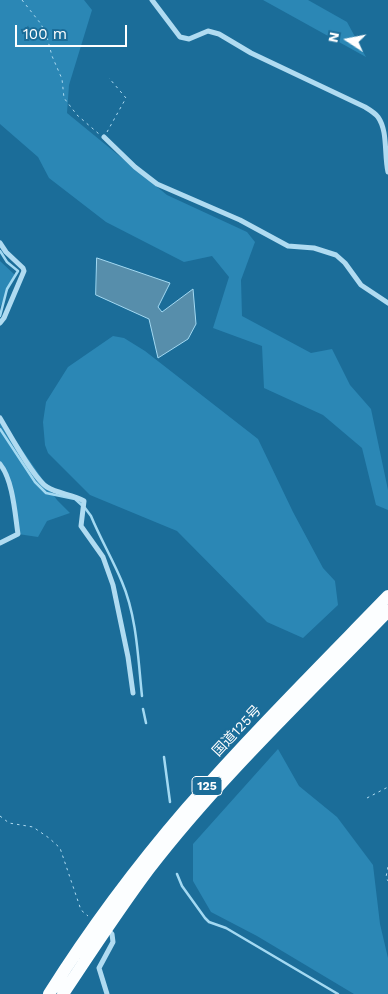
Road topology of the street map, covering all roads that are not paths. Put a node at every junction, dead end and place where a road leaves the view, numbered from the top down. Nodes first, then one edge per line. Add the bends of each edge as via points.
1 (152, 0) edge
2 (104, 137) road end
3 (388, 172) edge
4 (0, 243) edge
5 (388, 302) edge
6 (0, 323) edge
7 (0, 418) edge
8 (0, 464) edge
9 (0, 543) edge
10 (388, 596) edge
11 (388, 610) edge
12 (133, 693) dead end
13 (102, 926) junction
14 (49, 994) edge
15 (63, 994) edge
16 (107, 994) edge

1 - 3 street via 180,37 188,39 208,31 219,34 378,115 385,129
2 - 5 street via 157,184 240,220 288,246 314,248 336,255 361,285
4 - 6 street via 24,271
7 - 12 street via 46,486 84,501 81,526 103,557 113,585
8 - 9 street via 5,470 14,504 18,534
10 - 13 highway, 国道125号 / 125 via 193,802 144,861
11 - 13 highway, 国道125号 / 125 via 237,768
13 - 14 highway, 国道125号 / 125
13 - 15 highway, 国道125号 / 125
13 - 16 street via 112,934 114,942 99,968

